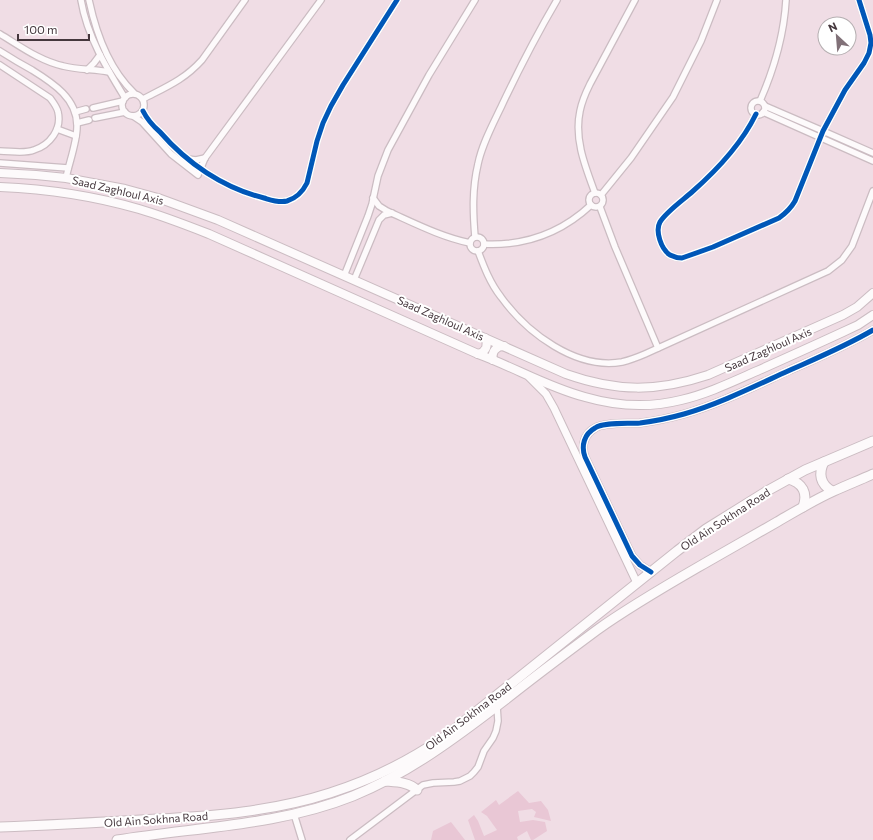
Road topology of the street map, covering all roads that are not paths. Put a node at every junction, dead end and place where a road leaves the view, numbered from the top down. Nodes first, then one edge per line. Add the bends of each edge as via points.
1 (81, 0) edge
2 (89, 0) edge
3 (244, 0) edge
4 (321, 0) edge
5 (397, 0) edge
6 (475, 0) edge
7 (556, 0) edge
8 (634, 0) edge
9 (717, 0) edge
10 (786, 0) edge
11 (859, 0) edge
12 (0, 34) edge
13 (100, 37) junction
14 (93, 40) junction
15 (0, 51) edge
16 (100, 55) junction
17 (0, 65) edge
18 (87, 70) junction
19 (109, 72) junction
20 (134, 94) junction
21 (143, 99) junction
22 (124, 100) junction
23 (760, 101) junction
24 (93, 108) dead end
25 (86, 109) dead end
26 (764, 109) junction
27 (143, 111) junction
28 (74, 112) junction
29 (125, 112) junction
30 (756, 114) junction
31 (133, 116) junction
32 (77, 123) junction
33 (57, 129) junction
34 (823, 131) junction
35 (76, 136) junction
36 (820, 137) junction
37 (0, 151) edge
38 (873, 153) edge
39 (205, 158) junction
40 (187, 159) junction
41 (873, 161) edge
42 (0, 163) edge
43 (68, 168) junction
44 (201, 170) junction
45 (0, 173) edge
46 (66, 178) junction
47 (0, 187) edge
48 (873, 191) edge
49 (595, 193) junction
50 (601, 195) junction
51 (373, 198) junction
52 (591, 205) junction
53 (600, 206) junction
54 (392, 213) junction
55 (368, 216) junction
56 (379, 220) junction
57 (475, 237) junction
58 (470, 243) junction
59 (484, 244) junction
60 (478, 251) junction
61 (344, 276) junction
62 (354, 280) junction
63 (873, 293) edge
64 (873, 315) edge
65 (873, 330) edge
66 (485, 338) junction
67 (504, 346) junction
68 (658, 348) junction
69 (478, 354) junction
70 (493, 360) junction
71 (529, 377) junction
72 (873, 440) edge
73 (824, 462) junction
74 (873, 474) edge
75 (788, 479) junction
76 (832, 492) junction
77 (803, 507) junction
78 (651, 572) junction
79 (637, 583) junction
80 (497, 706) junction
81 (385, 781) junction
82 (417, 790) junction
83 (294, 814) junction
84 (0, 827) edge
85 (142, 838) edge
86 (117, 840) edge
87 (302, 840) edge
88 (350, 840) edge

1 - 14 street via 85,21
2 - 13 street
3 - 21 street via 197,66 179,80
4 - 39 street
5 - 44 street via 331,106 317,142 307,183 300,194 288,201 274,201 251,195
6 - 51 street via 429,75 388,150
7 - 57 street via 493,123 478,163 473,208
8 - 49 street via 584,96 580,109 578,137
9 - 50 street via 701,41 673,97 619,174
10 - 23 street via 780,42
11 - 34 street via 870,35 869,53
12 - 18 street via 45,60 61,66
13 - 14 street
13 - 20 street via 108,57
14 - 16 street
15 - 28 street via 55,85 67,97
16 - 18 street
16 - 19 street
17 - 33 street via 50,98 58,112
18 - 19 street
19 - 22 street
20 - 21 street via 140,95
20 - 22 street via 127,95
21 - 27 street
22 - 24 street
22 - 29 street via 122,108
23 - 26 street
23 - 30 street via 751,106 752,112
25 - 28 street
26 - 30 street
26 - 34 street
26 - 36 street
27 - 31 street
27 - 40 street via 150,122
28 - 32 street
29 - 31 street
29 - 32 street
30 - 36 street via 727,158 660,222 660,240 671,256 687,257 784,215 795,201
31 - 44 street via 189,168 198,175
32 - 35 street
33 - 35 street
33 - 37 street via 51,140 33,151
34 - 36 street
34 - 38 street
35 - 43 street
36 - 41 street
39 - 40 street
39 - 44 street
40 - 44 street
42 - 43 street
43 - 46 street
45 - 46 main road, Saad Zaghloul Axis
46 - 61 main road, Saad Zaghloul Axis via 141,193 183,206
47 - 69 main road, Saad Zaghloul Axis via 46,190 106,200 174,221 209,234
48 - 68 street via 852,246 835,266
49 - 50 street
49 - 52 street via 589,198
50 - 53 street via 603,202
51 - 54 street via 379,206
51 - 55 street
52 - 53 street
52 - 59 street via 557,230 542,236 510,244
53 - 68 street
54 - 56 street via 384,215
54 - 58 street via 446,236
55 - 56 street
55 - 61 street
56 - 62 street
57 - 58 street
57 - 59 street via 482,239
58 - 60 street via 472,249
59 - 60 street
60 - 68 street via 487,274 501,298 540,338 561,350 588,360 609,363 633,359
61 - 62 main road, Saad Zaghloul Axis
62 - 66 main road, Saad Zaghloul Axis
63 - 67 main road, Saad Zaghloul Axis via 843,315 708,375 655,388 619,387 583,380
64 - 71 main road, Saad Zaghloul Axis via 822,342 698,396 680,401 645,405 609,403 574,394
65 - 78 street via 771,379 699,409 654,421 605,424 589,433 584,444 584,454 632,556
66 - 67 main road, Saad Zaghloul Axis
66 - 69 main road via 485,349
67 - 70 main road via 494,350
69 - 70 main road, Saad Zaghloul Axis
70 - 71 main road, Saad Zaghloul Axis
71 - 79 street via 541,388 554,408
72 - 73 main road, Old Ain Sokhna Road
73 - 75 main road, Old Ain Sokhna Road
73 - 76 main road via 821,467 821,479
74 - 76 main road, Old Ain Sokhna Road
75 - 77 main road via 800,484 803,489
75 - 78 main road, Old Ain Sokhna Road via 706,529
76 - 77 main road, Old Ain Sokhna Road
77 - 80 main road, Old Ain Sokhna Road via 628,609
78 - 79 main road, Old Ain Sokhna Road
79 - 84 main road, Old Ain Sokhna Road via 446,736 394,767 330,794 287,805 229,814
80 - 81 main road, Old Ain Sokhna Road via 440,748
80 - 82 street via 496,731 474,772 460,781 429,783
81 - 82 main road via 409,784
81 - 83 main road, Old Ain Sokhna Road via 351,796
82 - 88 street
83 - 85 main road, Old Ain Sokhna Road
83 - 87 street
85 - 86 main road, Old Ain Sokhna Road

